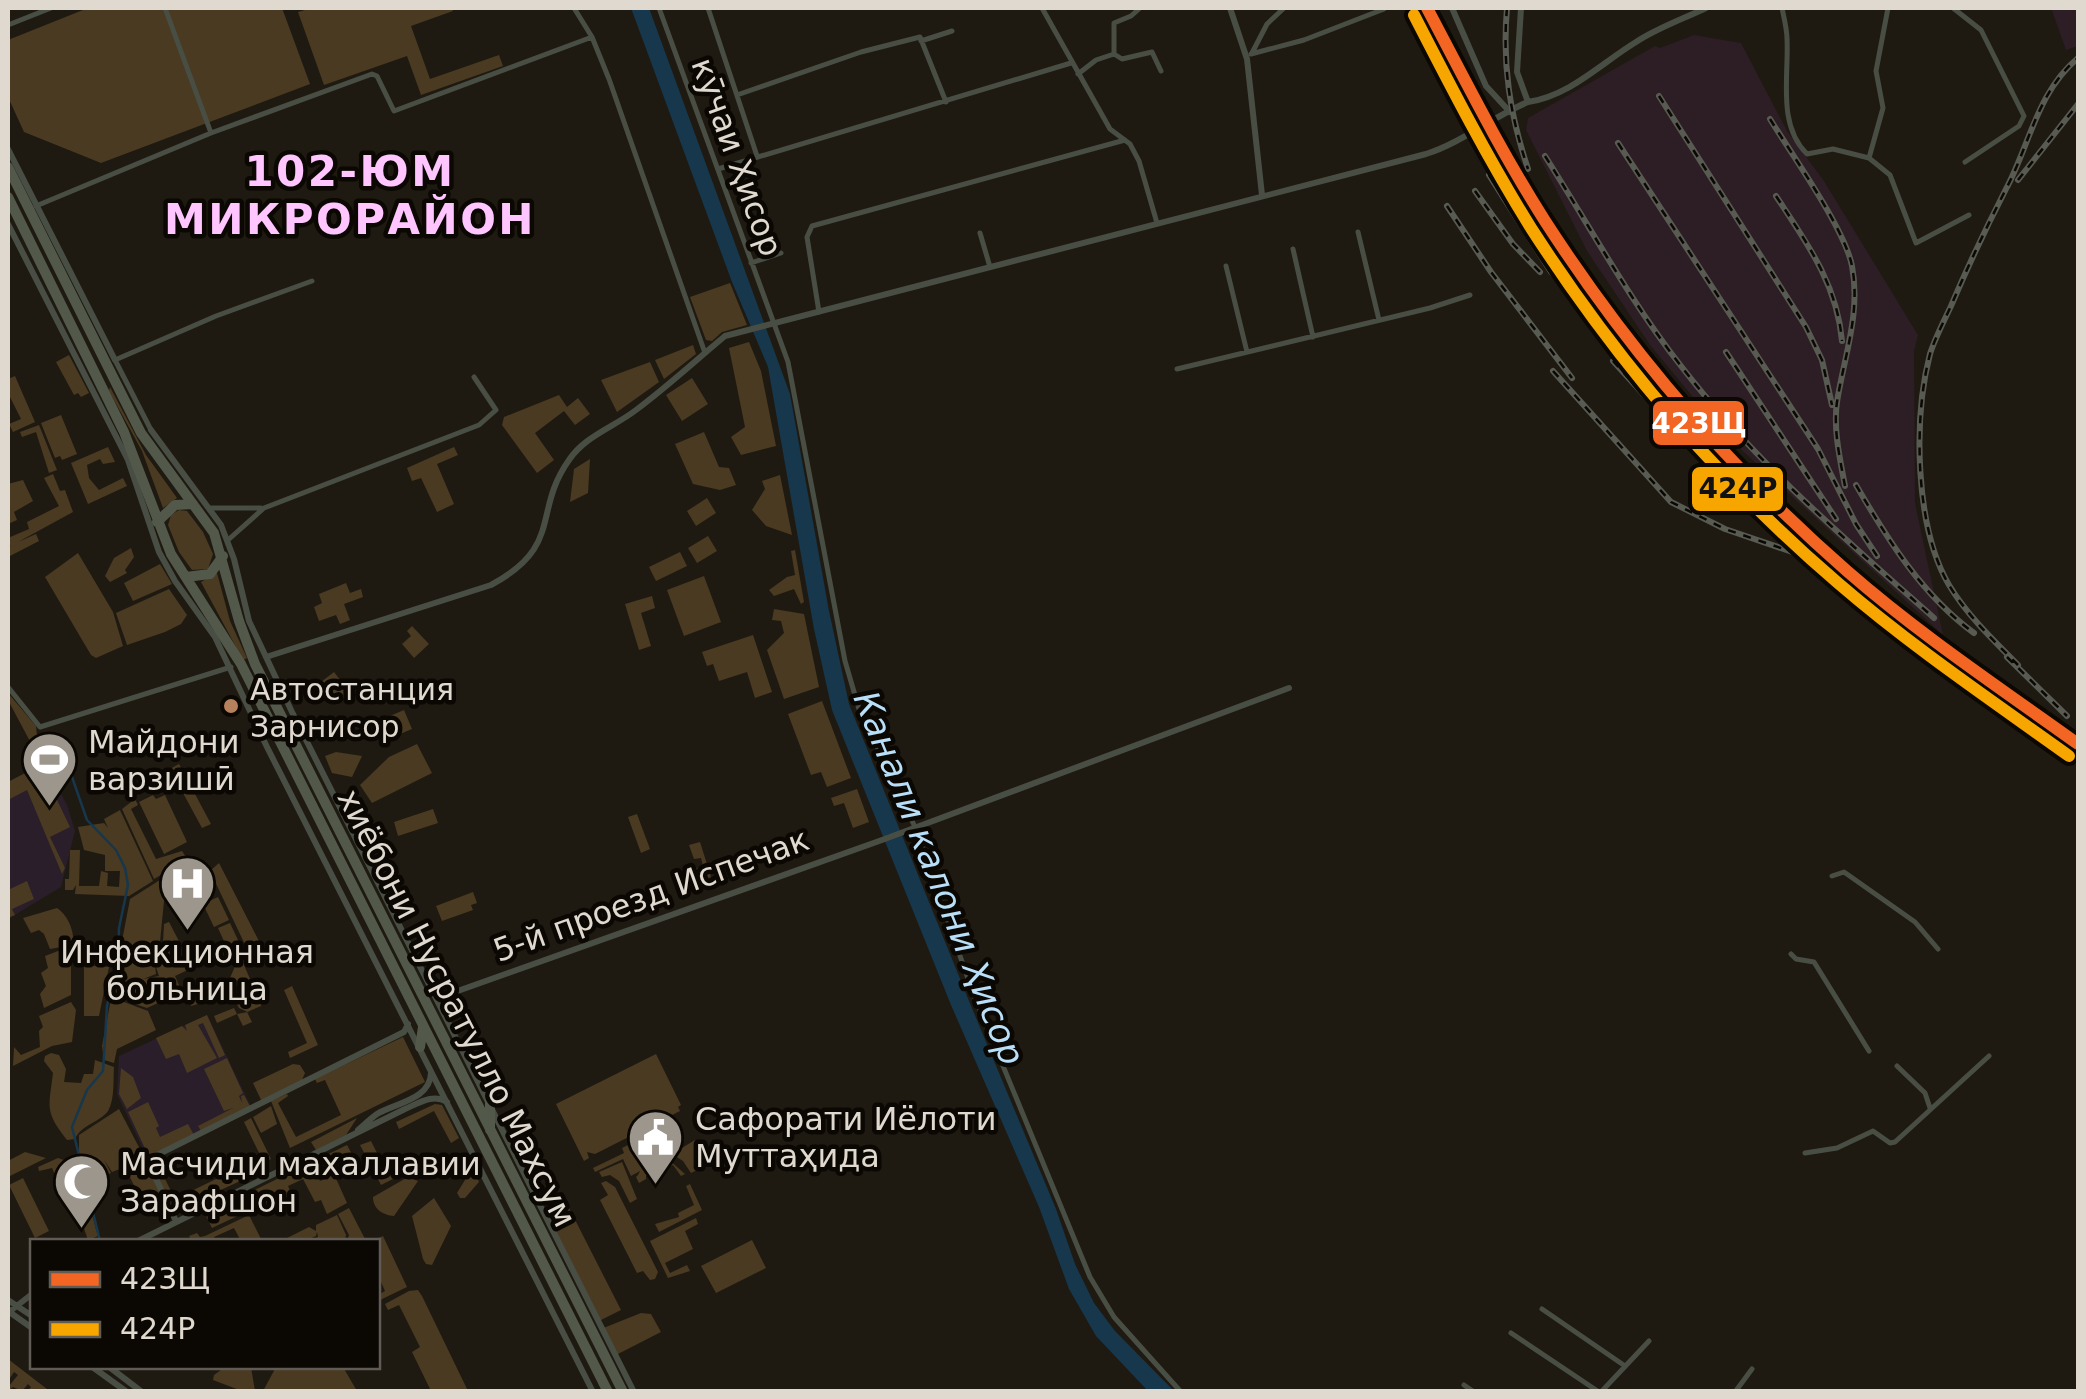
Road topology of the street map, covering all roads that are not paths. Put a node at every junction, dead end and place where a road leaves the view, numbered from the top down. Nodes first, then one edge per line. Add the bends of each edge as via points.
1 (51, 8) edge
2 (164, 8) edge
3 (574, 8) edge
4 (658, 8) edge
5 (708, 8) edge
6 (1044, 8) edge
7 (1140, 8) edge
8 (1230, 8) edge
9 (1284, 8) edge
10 (1452, 8) edge
11 (1521, 8) edge
12 (1706, 8) edge
13 (1782, 8) edge
14 (1888, 8) edge
15 (1953, 8) edge
16 (1384, 10) edge
17 (8, 25) edge
18 (952, 31) dead end
19 (592, 37) junction
20 (921, 41) junction
21 (1114, 54) junction
22 (1249, 56) junction
23 (1071, 63) junction
24 (1161, 71) dead end
25 (1078, 74) junction
26 (737, 94) junction
27 (1528, 102) junction
28 (946, 103) junction
29 (1510, 112) junction
30 (210, 133) junction
31 (1125, 140) junction
32 (8, 149) edge
33 (756, 156) junction
34 (1868, 158) junction
35 (1965, 162) dead end
36 (8, 167) edge
37 (718, 169) junction
38 (1262, 195) junction
39 (8, 197) edge
40 (36, 206) junction
41 (1969, 215) dead end
42 (1157, 223) junction
43 (8, 224) edge
44 (1358, 232) dead end
45 (980, 233) dead end
46 (1293, 249) dead end
47 (781, 253) dead end
48 (751, 263) junction
49 (1226, 266) dead end
50 (990, 267) junction
51 (312, 281) dead end
52 (1470, 294) dead end
53 (819, 312) junction
54 (1380, 320) junction
55 (774, 322) junction
56 (101, 332) junction
57 (1313, 337) junction
58 (70, 350) junction
59 (101, 350) junction
60 (1247, 352) junction
61 (705, 353) junction
62 (88, 359) junction
63 (116, 360) junction
64 (1177, 369) dead end
65 (474, 378) dead end
66 (151, 430) joint
67 (194, 504) junction
68 (211, 508) junction
69 (264, 508) junction
70 (157, 522) junction
71 (228, 540) junction
72 (223, 556) junction
73 (186, 577) junction
74 (266, 658) junction
75 (231, 667) junction
76 (270, 682) junction
77 (8, 687) edge
78 (1290, 688) dead end
79 (242, 692) junction
80 (256, 695) junction
81 (911, 829) junction
82 (1832, 876) dead end
83 (384, 918) junction
84 (371, 923) junction
85 (1938, 949) dead end
86 (1791, 954) dead end
87 (438, 998) junction
88 (408, 1023) junction
89 (436, 1023) junction
90 (423, 1026) junction
91 (454, 1032) junction
92 (420, 1046) junction
93 (1869, 1050) dead end
94 (1990, 1056) dead end
95 (1896, 1066) dead end
96 (431, 1072) junction
97 (490, 1100) junction
98 (448, 1103) junction
99 (1930, 1108) junction
100 (463, 1131) junction
101 (490, 1131) junction
102 (353, 1136) junction
103 (479, 1137) junction
104 (1805, 1153) dead end
105 (176, 1221) junction
106 (142, 1239) edge
107 (30, 1295) edge
108 (8, 1300) edge
109 (16, 1305) junction
110 (1542, 1309) dead end
111 (8, 1312) edge
112 (30, 1315) edge
113 (30, 1327) edge
114 (1511, 1333) dead end
115 (1649, 1341) dead end
116 (1625, 1366) junction
117 (95, 1369) edge
118 (112, 1369) edge
119 (1752, 1369) dead end
120 (1464, 1385) dead end
121 (127, 1392) edge
122 (142, 1392) edge
123 (594, 1392) edge
124 (608, 1392) edge
125 (623, 1392) edge
126 (634, 1392) edge
127 (1181, 1392) edge
128 (1474, 1392) edge
129 (1600, 1392) edge
130 (1734, 1392) edge

1 - 17 street
2 - 30 street
3 - 19 street
4 - 37 street, кӯчаи Ҳисор
5 - 26 street
6 - 23 street
7 - 21 street via 1114,23
8 - 22 street
9 - 22 street
10 - 29 street via 1486,86
11 - 27 street via 1517,72
12 - 27 street via 1638,40 1566,91
13 - 34 street via 1784,78 1797,143 1807,154 1833,149
14 - 34 street via 1876,71 1883,108
15 - 35 street via 1980,30 2024,116
16 - 22 street
18 - 20 street
19 - 30 street via 394,111 372,74
19 - 61 street
20 - 26 street via 861,52
20 - 28 street
21 - 24 street via 1122,59 1152,52
21 - 25 street
22 - 38 street
23 - 25 street
23 - 28 street
25 - 31 street via 1110,129
26 - 33 street
27 - 29 street
28 - 33 street
29 - 38 street via 1444,148
30 - 40 street
31 - 42 street via 1139,161
31 - 53 street via 812,226
32 - 40 street
33 - 37 street
34 - 41 street via 1890,175 1916,244
36 - 59 highway, хиёбони Нусратулло Махсум
37 - 48 street, кӯчаи Ҳисор
38 - 42 street
39 - 62 highway, хиёбони Нусратулло Махсум
40 - 56 street
42 - 50 street
43 - 58 street
44 - 54 street
45 - 50 street
46 - 57 street
47 - 48 street
48 - 55 street, кӯчаи Ҳисор
49 - 60 street
50 - 53 street
51 - 63 street
52 - 54 street
53 - 55 street
54 - 57 street
55 - 61 street via 725,336
55 - 81 street, кӯчаи Ҳисор via 792,382 845,661 858,709
56 - 59 highway
56 - 63 street
57 - 60 street
58 - 62 highway
58 - 75 street via 128,460 159,552
59 - 67 highway, хиёбони Нусратулло Махсум via 140,433
60 - 64 street
61 - 74 street via 570,458 535,550 509,575
62 - 70 highway, хиёбони Нусратулло Махсум
63 - 66 street
65 - 69 street via 496,410 479,425
66 - 68 street
67 - 70 highway via 175,505
67 - 72 highway, хиёбони Нусратулло Махсум
68 - 69 street
68 - 71 street
69 - 71 street
70 - 73 highway, хиёбони Нусратулло Махсум
71 - 74 street via 244,607
72 - 73 highway via 210,574
72 - 76 highway, хиёбони Нусратулло Махсум via 239,621
73 - 80 highway, хиёбони Нусратулло Махсум
74 - 76 street
75 - 77 street via 40,728
75 - 79 street
76 - 83 highway, хиёбони Нусратулло Махсум
76 - 87 street
78 - 81 street, 5-й проезд Испечак
79 - 80 highway
79 - 88 street
80 - 84 highway, хиёбони Нусратулло Махсум
81 - 87 street, 5-й проезд Испечак
81 - 127 street, кӯчаи Ҳисор via 1090,1277 1114,1317
82 - 85 street via 1844,872 1915,922
83 - 84 highway
83 - 89 highway, хиёбони Нусратулло Махсум
84 - 90 highway, хиёбони Нусратулло Махсум
86 - 93 street via 1817,966
87 - 91 street
88 - 92 street
88 - 105 street via 404,1032 147,1160
89 - 91 highway
89 - 101 highway, хиёбони Нусратулло Махсум
90 - 92 highway
90 - 103 highway, хиёбони Нусратулло Махсум
91 - 97 street
92 - 96 street
94 - 99 street
95 - 99 street
96 - 98 street
96 - 102 street via 421,1094 376,1115
97 - 101 highway
97 - 126 street
98 - 100 street
98 - 102 street via 430,1098
99 - 104 street via 1890,1144 1872,1130 1837,1148
100 - 103 highway
100 - 123 street
101 - 125 highway, хиёбони Нусратулло Махсум
102 - 105 street
103 - 124 highway, хиёбони Нусратулло Махсум
105 - 106 street
107 - 109 street
108 - 109 street
109 - 111 street
109 - 112 street
110 - 116 street
111 - 113 street
114 - 129 street
115 - 116 street
116 - 129 street
117 - 121 street
118 - 122 street
119 - 130 street
120 - 128 street

